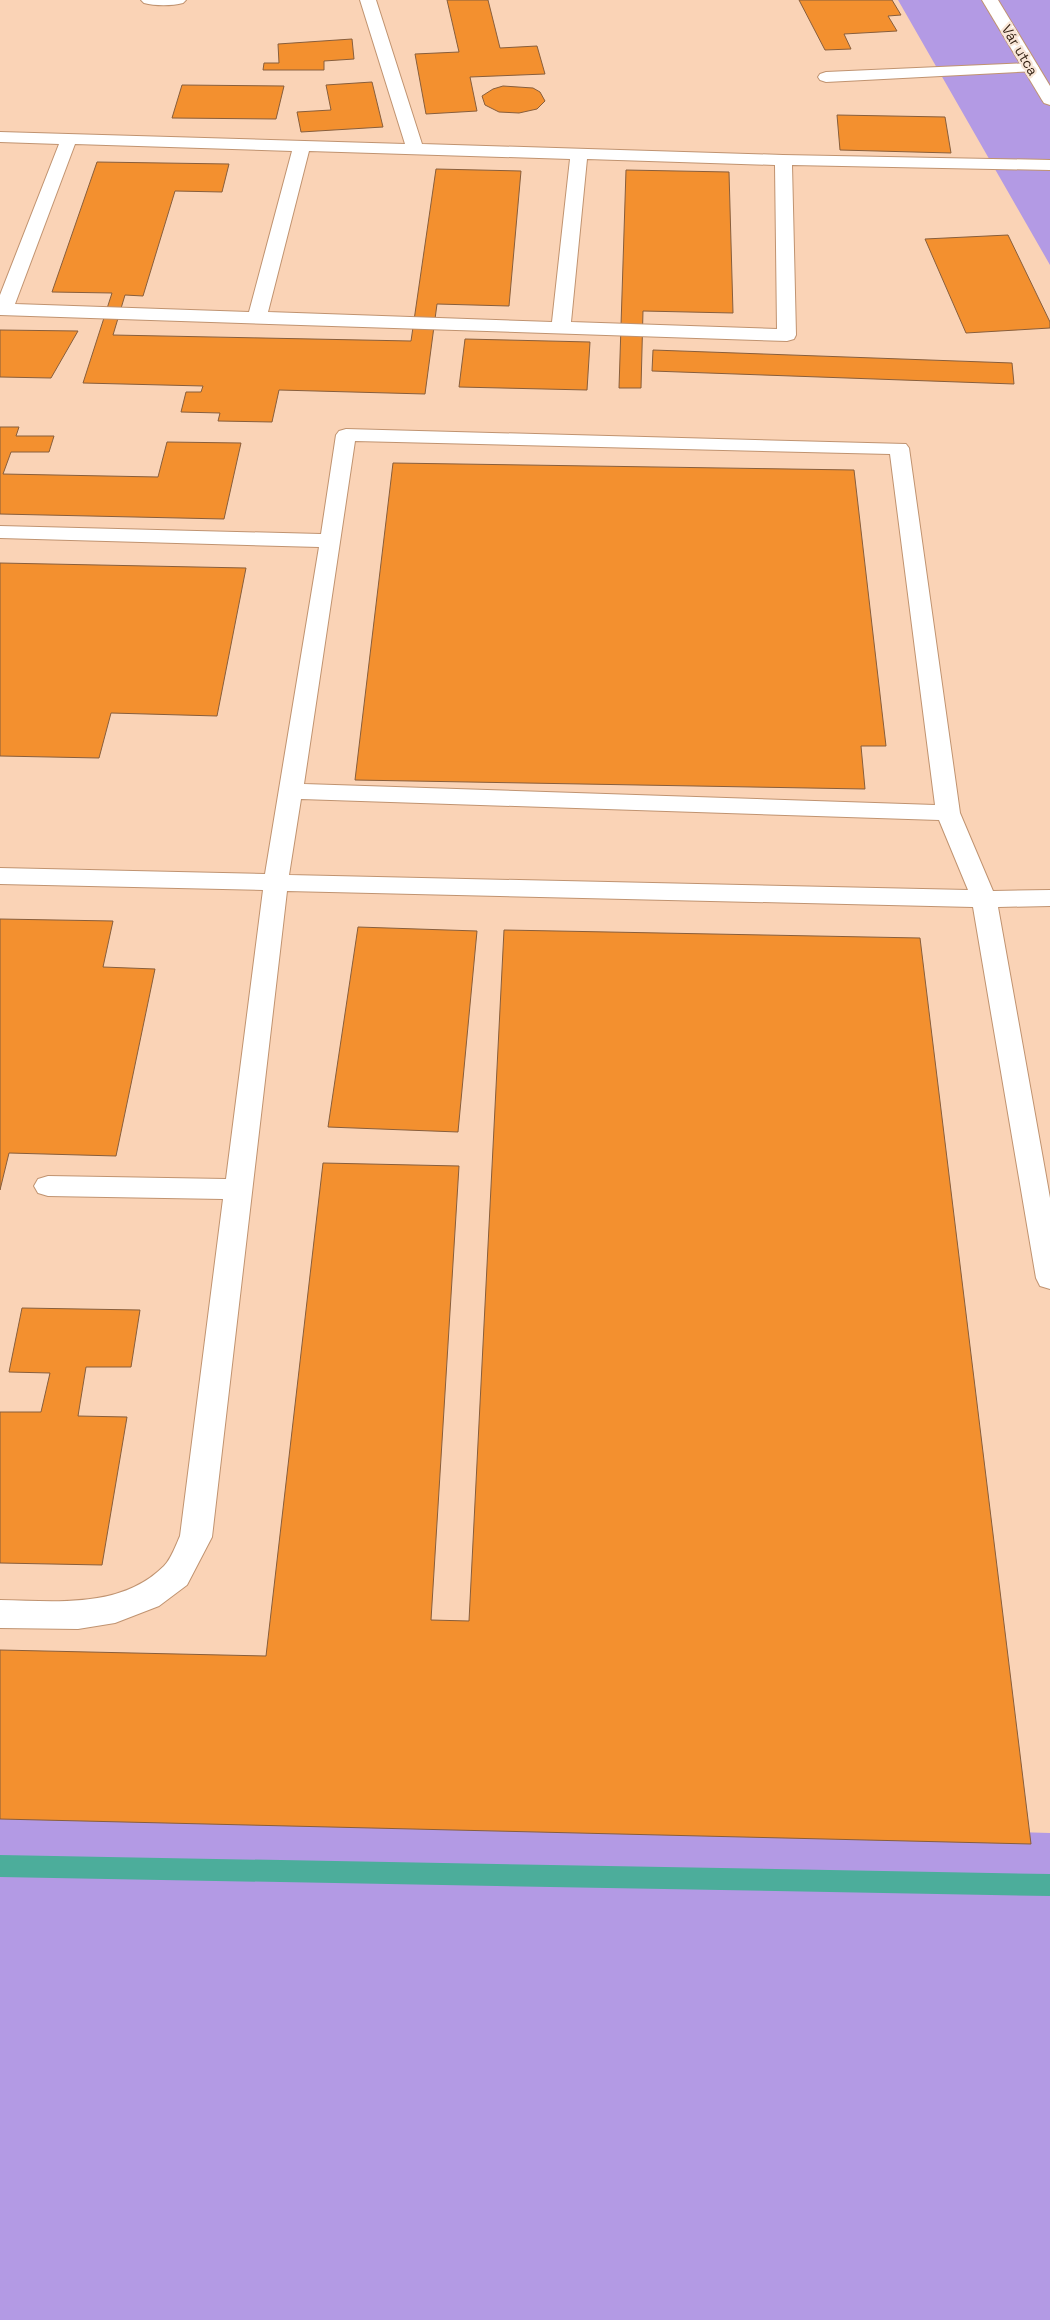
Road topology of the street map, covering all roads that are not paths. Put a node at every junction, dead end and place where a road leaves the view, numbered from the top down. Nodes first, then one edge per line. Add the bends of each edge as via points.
1 (149, 0) edge
2 (178, 0) edge
3 (368, 0) edge
4 (990, 0) edge
5 (1031, 68) junction
6 (826, 77) dead end
7 (1050, 100) edge
8 (0, 137) edge
9 (69, 139) junction
10 (302, 145) junction
11 (415, 149) junction
12 (579, 154) junction
13 (783, 160) junction
14 (1050, 165) edge
15 (2, 309) edge
16 (257, 318) junction
17 (561, 328) junction
18 (0, 532) edge
19 (331, 541) junction
20 (292, 791) junction
21 (948, 813) junction
22 (0, 876) edge
23 (276, 882) junction
24 (1050, 898) edge
25 (984, 899) junction
26 (48, 1186) dead end
27 (239, 1189) junction
28 (1050, 1278) edge
29 (0, 1614) edge

1 - 2 main road
3 - 11 main road
4 - 5 main road, Vár utca
5 - 6 main road
5 - 7 main road, Vár utca
8 - 9 main road
9 - 10 main road
9 - 15 main road
10 - 11 main road
10 - 16 main road
11 - 12 main road
12 - 13 main road
12 - 17 main road
13 - 14 main road
13 - 17 main road via 787,335
15 - 16 main road
16 - 17 main road
18 - 19 main road
19 - 20 main road
19 - 21 main road via 346,435 899,448
20 - 21 main road
20 - 23 main road
21 - 25 main road
22 - 23 main road
23 - 25 main road
23 - 27 main road
24 - 25 main road
25 - 28 main road
26 - 27 main road
27 - 29 main road via 196,1537 176,1575 148,1596 115,1609 78,1615

